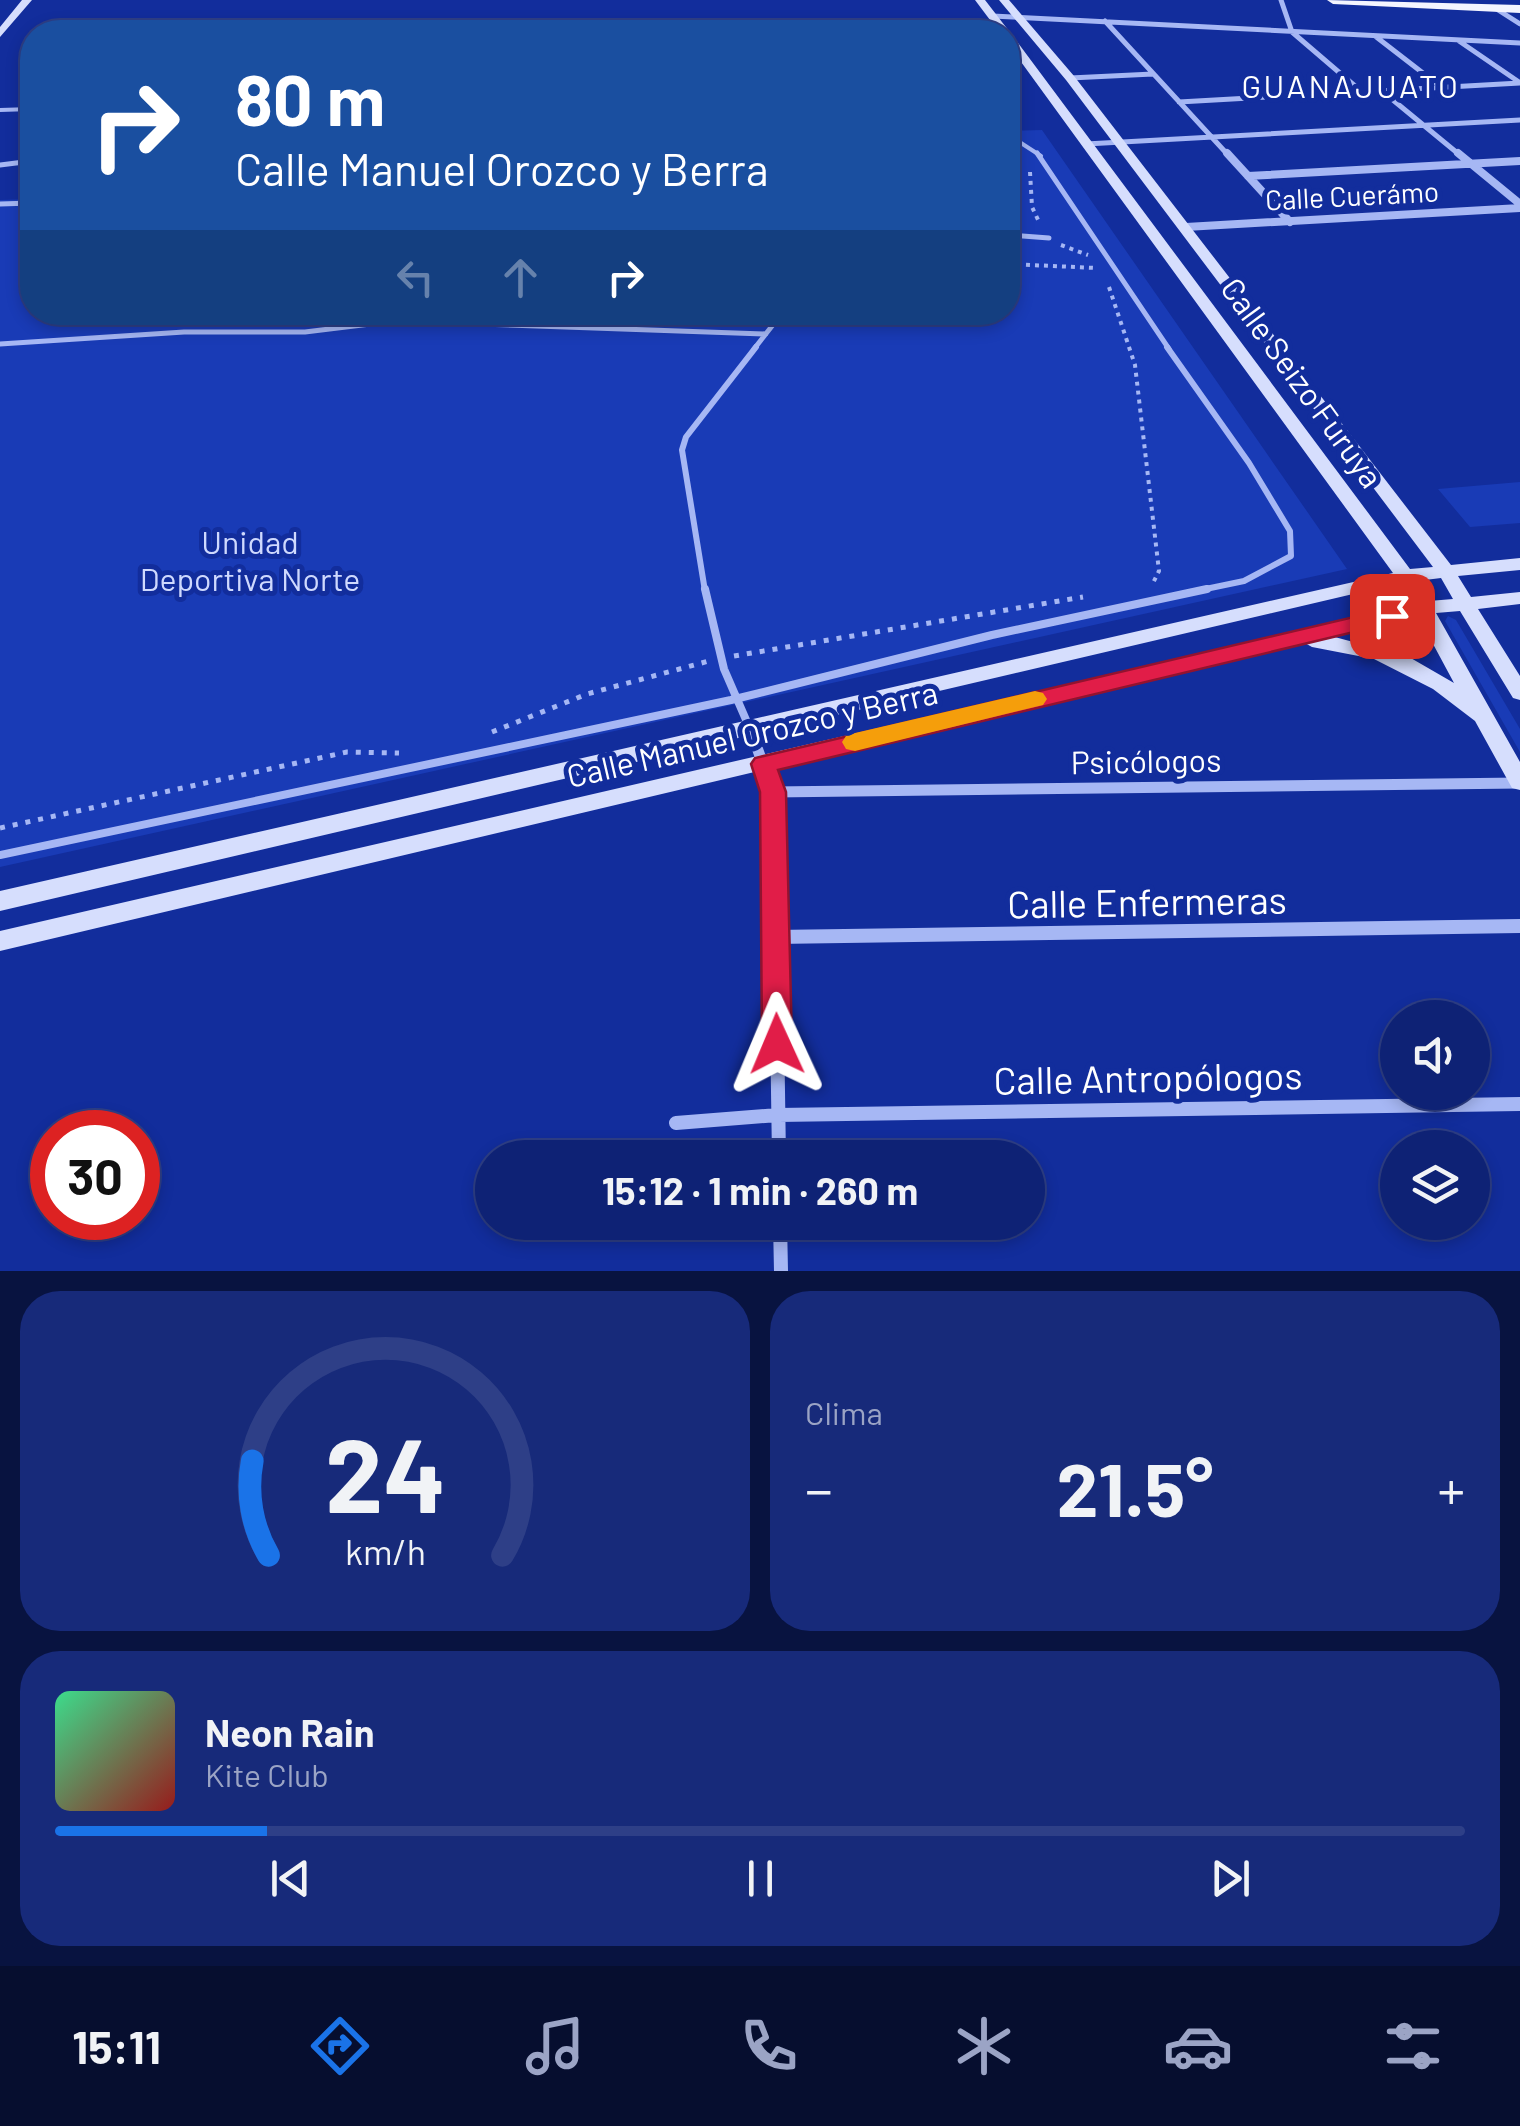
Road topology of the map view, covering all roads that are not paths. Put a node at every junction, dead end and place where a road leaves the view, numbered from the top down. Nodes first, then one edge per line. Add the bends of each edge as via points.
1 (10, 0) edge
2 (28, 0) edge
3 (980, 0) edge
4 (1004, 0) edge
5 (1281, 0) edge
6 (1333, 0) edge
7 (1420, 0) edge
8 (1376, 1) edge
9 (1399, 2) edge
10 (1495, 8) junction
11 (1520, 8) edge
12 (0, 12) edge
13 (992, 16) junction
14 (1016, 16) junction
15 (995, 20) edge
16 (1019, 20) edge
17 (1105, 20) junction
18 (1020, 21) edge
19 (1520, 24) edge
20 (1292, 32) junction
21 (0, 34) edge
22 (1374, 36) junction
23 (1458, 40) junction
24 (1520, 44) edge
25 (1020, 54) edge
26 (1154, 74) junction
27 (1070, 78) junction
28 (1520, 83) edge
29 (1442, 88) junction
30 (1382, 91) junction
31 (1362, 92) junction
32 (1179, 102) junction
33 (1520, 120) edge
34 (1424, 126) junction
35 (1211, 137) junction
36 (1119, 142) junction
37 (1020, 143) edge
38 (1086, 144) junction
39 (1520, 161) edge
40 (1471, 164) junction
41 (1248, 176) junction
42 (1520, 206) edge
43 (1290, 222) junction
44 (1186, 227) junction
45 (1020, 236) edge
46 (1048, 238) road end
47 (362, 325) edge
48 (509, 325) edge
49 (773, 325) edge
50 (766, 334) junction
51 (0, 344) edge
52 (1520, 564) edge
53 (1444, 570) junction
54 (1405, 576) junction
55 (1520, 598) edge
56 (1465, 603) junction
57 (1426, 608) junction
58 (1290, 638) junction
59 (1520, 693) edge
60 (732, 700) junction
61 (751, 730) junction
62 (1496, 735) junction
63 (764, 764) junction
64 (1520, 782) edge
65 (773, 792) junction
66 (0, 855) edge
67 (0, 902) edge
68 (1520, 926) edge
69 (775, 936) junction
70 (0, 941) edge
71 (1520, 1104) edge
72 (778, 1115) junction
73 (676, 1123) dead end
74 (778, 1140) edge
75 (780, 1240) edge
76 (781, 1271) edge

1 - 12 street
2 - 21 street
3 - 13 street, Calle Seizo Furuya
4 - 14 street, Calle Seizo Furuya
5 - 20 street
6 - 8 main road
7 - 11 main road
8 - 9 main road
9 - 10 main road
10 - 11 main road
10 - 19 street
13 - 14 street
13 - 15 street, Calle Seizo Furuya
14 - 16 street, Calle Seizo Furuya
14 - 17 street
17 - 20 street
17 - 26 street
18 - 27 street, Calle Seizo Furuya
20 - 22 street
20 - 31 street
22 - 23 street
22 - 29 street
23 - 24 street
23 - 28 street
25 - 38 street, Calle Seizo Furuya
26 - 27 street
26 - 32 street
27 - 36 street, Calle Seizo Furuya
28 - 29 street
29 - 30 street
30 - 31 street
30 - 34 street
31 - 32 street
32 - 35 street
33 - 34 street
34 - 35 street
34 - 40 street
35 - 36 street
35 - 41 street
36 - 38 street
36 - 44 street, Calle Seizo Furuya
37 - 60 lane via 1041,156 1259,479 1290,531 1291,556 1244,580
38 - 54 street, Calle Seizo Furuya
39 - 40 street
40 - 41 street
40 - 42 street
41 - 43 street
42 - 43 street, Calle Cuerámo
43 - 44 street, Calle Cuerámo
44 - 53 street, Calle Seizo Furuya
45 - 46 lane
47 - 51 lane
48 - 50 lane
49 - 50 lane
50 - 60 lane via 682,450
52 - 53 street, Calle Manuel Orozco y Berra
53 - 54 street, Calle Manuel Orozco y Berra
53 - 56 street, Calle Seizo Furuya
54 - 57 street, Calle Seizo Furuya
54 - 61 street, Calle Manuel Orozco y Berra
55 - 56 street, Calle Manuel Orozco y Berra
56 - 57 street, Calle Manuel Orozco y Berra
56 - 59 street, Calle Seizo Furuya
57 - 58 street, Calle Manuel Orozco y Berra
57 - 62 street, Calle Seizo Furuya
58 - 62 street via 1356,644 1409,662 1452,688
58 - 63 street, Calle Manuel Orozco y Berra
60 - 61 lane
60 - 66 lane
61 - 63 street
61 - 67 street, Calle Manuel Orozco y Berra
62 - 64 street, Calle Seizo Furuya
63 - 65 street
63 - 70 street, Calle Manuel Orozco y Berra
64 - 65 street, Psicólogos
65 - 69 street
68 - 69 street, Calle Enfermeras
69 - 72 street
71 - 72 street, Calle Antropólogos
72 - 73 street, Calle Antropólogos
72 - 74 street
75 - 76 street

